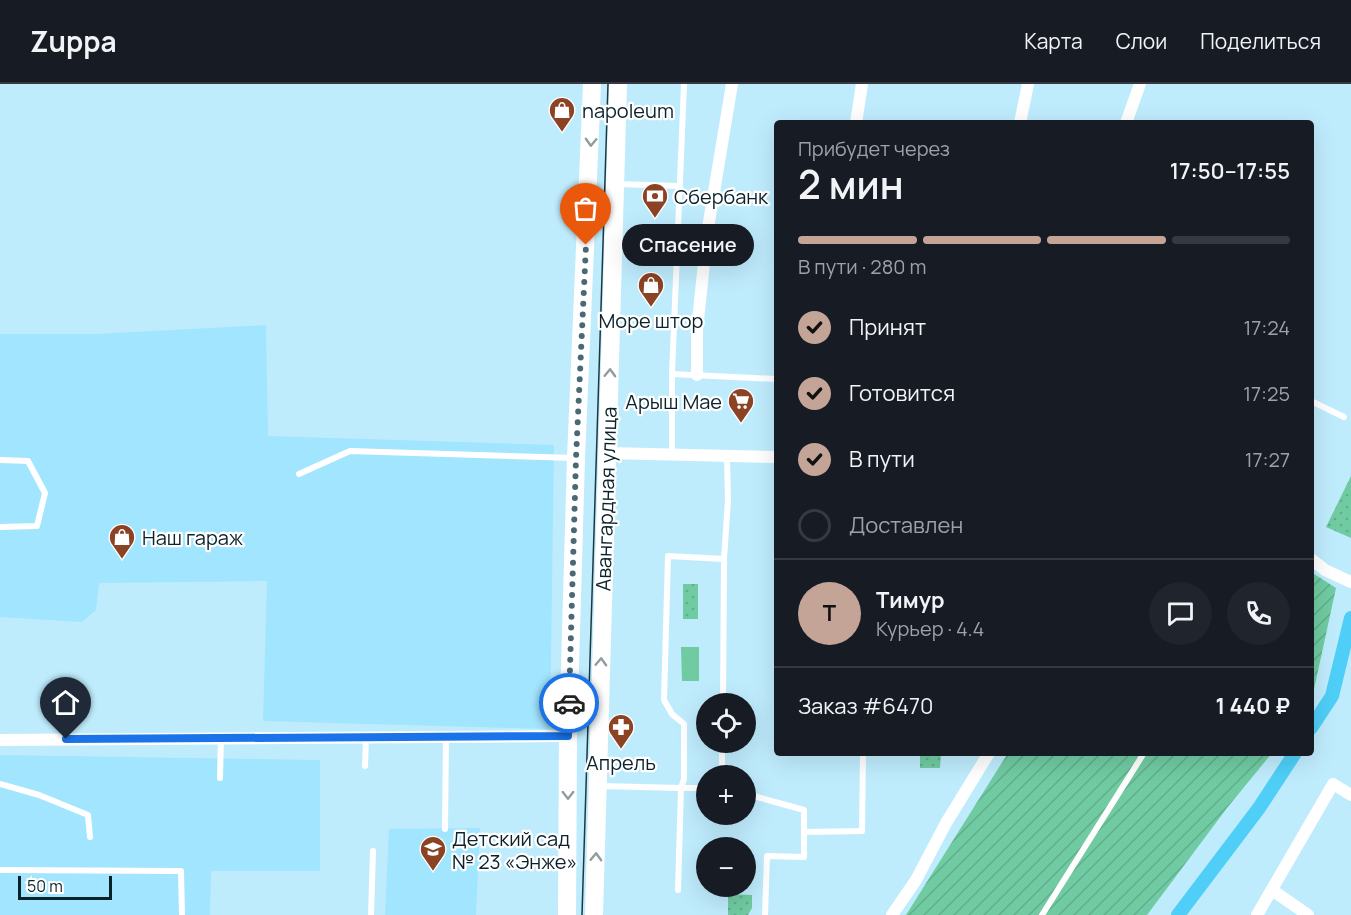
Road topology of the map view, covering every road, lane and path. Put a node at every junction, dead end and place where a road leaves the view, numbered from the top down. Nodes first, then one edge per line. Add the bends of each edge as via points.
1 (592, 84) edge
2 (618, 84) edge
3 (684, 84) edge
4 (732, 84) edge
5 (862, 84) edge
6 (1028, 84) edge
7 (1140, 84) edge
8 (856, 120) edge
9 (1021, 120) edge
10 (1127, 120) edge
11 (615, 184) junction
12 (679, 186) junction
13 (672, 374) junction
14 (697, 375) junction
15 (774, 379) edge
16 (1314, 402) edge
17 (1344, 417) dead end
18 (607, 453) junction
19 (672, 455) junction
20 (727, 456) junction
21 (774, 457) edge
22 (576, 458) junction
23 (0, 460) edge
24 (299, 474) dead end
25 (0, 527) edge
26 (724, 559) junction
27 (1314, 562) edge
28 (1348, 581) edge
29 (723, 693) edge
30 (568, 736) junction
31 (446, 737) junction
32 (221, 738) junction
33 (366, 738) junction
34 (0, 740) edge
35 (863, 756) edge
36 (987, 756) edge
37 (1141, 756) edge
38 (365, 766) dead end
39 (220, 778) dead end
40 (0, 784) edge
41 (598, 786) junction
42 (681, 788) junction
43 (696, 788) edge
44 (1351, 795) edge
45 (756, 797) edge
46 (446, 829) dead end
47 (804, 832) junction
48 (90, 837) dead end
49 (373, 851) dead end
50 (0, 870) edge
51 (678, 890) dead end
52 (1272, 890) junction
53 (182, 915) edge
54 (371, 915) edge
55 (567, 915) edge
56 (594, 915) edge
57 (765, 915) edge
58 (892, 915) edge
59 (1042, 915) edge
60 (1257, 915) edge
61 (1308, 915) edge

1 -> 22 main road, Авангардная улица
2 - 11 main road, Авангардная улица
3 - 12 lane
4 - 14 street via 707,234 697,330
5 - 8 street
6 - 9 street
7 - 10 street
11 - 12 lane
18 -> 11 main road, Авангардная улица
12 - 13 lane
13 - 14 lane
13 - 19 lane
14 - 15 lane
16 - 17 lane
18 - 19 street
41 -> 18 main road, Авангардная улица
19 - 20 street
20 - 21 street
20 - 26 lane
22 - 24 lane via 350,451
22 - 30 main road, Авангардная улица
23 - 25 lane via 28,460 45,493 38,526
26 - 29 lane
26 - 42 lane via 668,556 664,700 684,724
27 - 28 street
30 - 31 street via 461,731
30 -> 55 main road, Авангардная улица
31 - 33 street via 404,731
31 - 46 lane
32 - 33 street
32 - 34 street
32 - 39 lane
33 - 38 lane
35 - 47 lane via 862,831
36 - 58 street
37 - 59 lane
40 - 48 lane via 88,815
41 - 42 lane
56 -> 41 main road, Авангардная улица
42 - 43 lane
42 - 51 lane
44 - 52 street via 1333,784
45 - 47 lane via 804,810
47 - 57 lane via 804,857 767,856
49 - 54 lane
50 - 53 lane via 181,871
52 - 60 street
52 - 61 street

